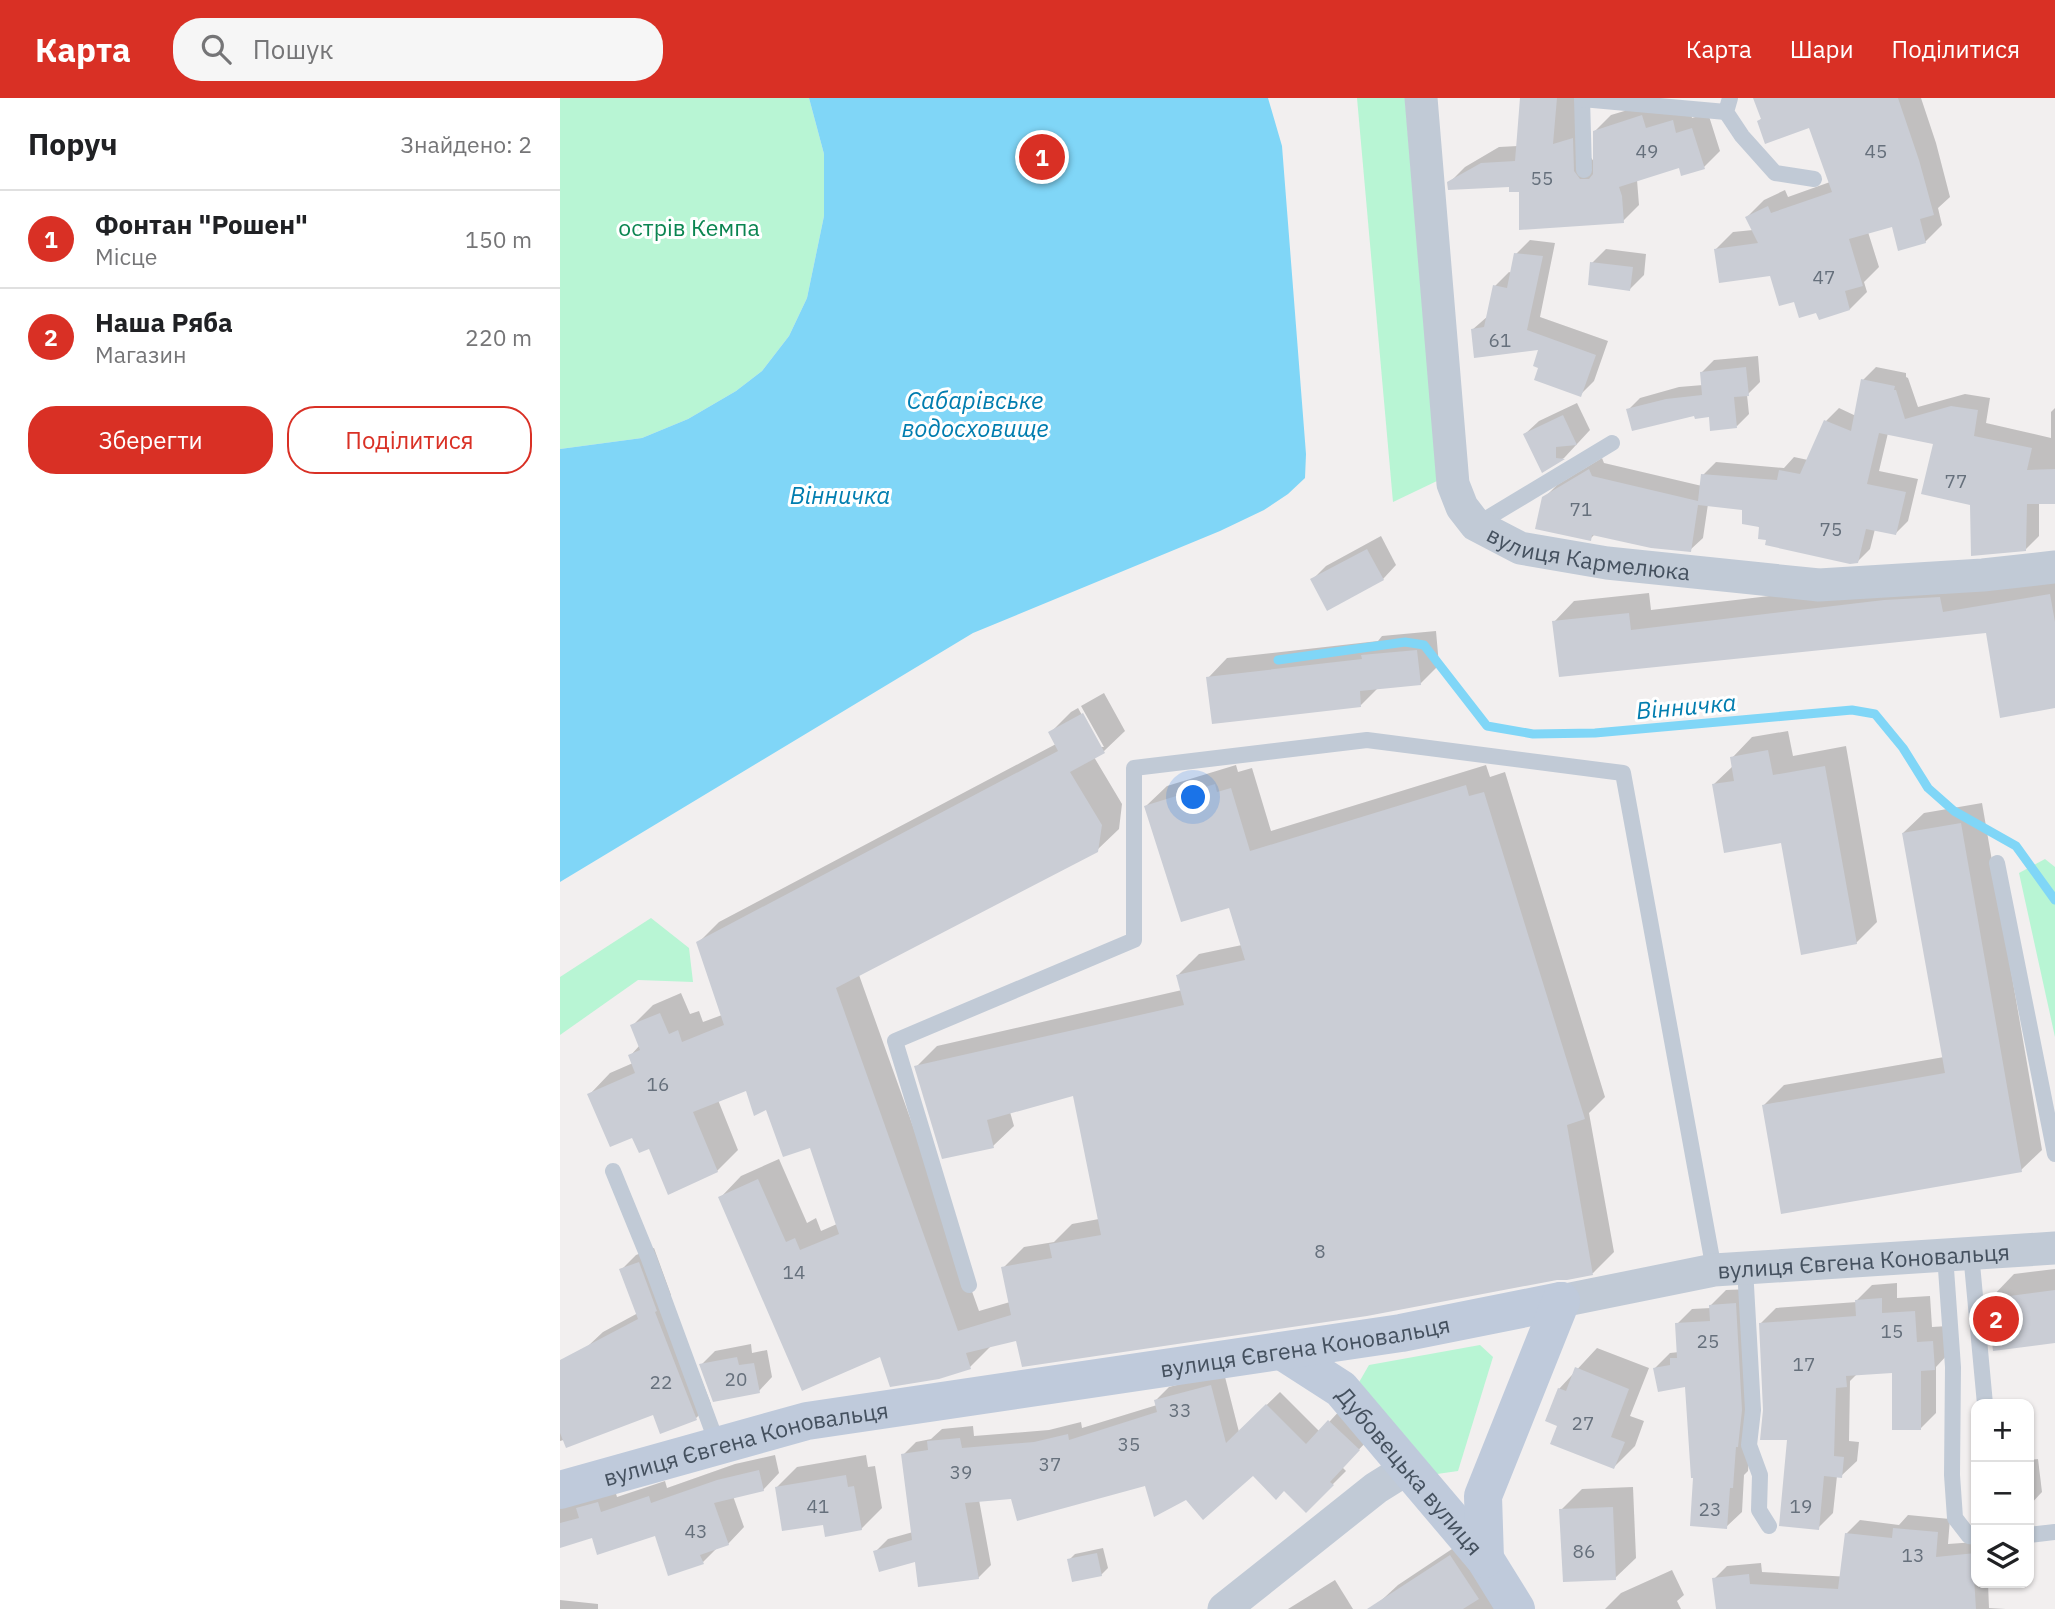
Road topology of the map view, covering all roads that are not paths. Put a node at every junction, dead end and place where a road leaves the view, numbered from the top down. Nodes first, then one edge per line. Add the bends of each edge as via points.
1 (1421, 98) edge
2 (1582, 98) edge
3 (1728, 105) edge
4 (1584, 170) dead end
5 (1814, 179) dead end
6 (1612, 443) dead end
7 (1476, 525) junction
8 (2055, 566) edge
9 (1997, 863) dead end
10 (2055, 1154) edge
11 (613, 1171) dead end
12 (2055, 1248) edge
13 (1958, 1254) junction
14 (1729, 1269) junction
15 (969, 1285) dead end
16 (1561, 1301) junction
17 (1282, 1351) junction
18 (1985, 1399) edge
19 (718, 1446) junction
20 (1408, 1468) junction
21 (560, 1490) edge
22 (1769, 1527) dead end
23 (2055, 1532) edge
24 (2034, 1534) edge
25 (1971, 1536) edge
26 (1485, 1559) junction
27 (1224, 1609) edge
28 (1516, 1609) edge

1 - 7 street, вулиця Кармелюка via 1453,484
2 - 3 lane
2 - 4 lane
3 - 5 lane via 1742,136 1775,173
6 - 7 lane
7 - 8 street, вулиця Кармелюка via 1520,548 1594,561 1819,585
9 - 10 lane
11 - 19 lane
12 - 13 street, вулиця Євгена Коновальця
13 - 14 street, вулиця Євгена Коновальця
13 - 18 lane
13 - 25 lane via 1952,1475 1955,1518
14 - 15 lane via 1623,773 1367,740 1134,768 1134,940 895,1041
14 - 16 street, вулиця Євгена Коновальця
14 - 22 lane via 1753,1410 1749,1445 1760,1475 1759,1510
16 - 17 street, вулиця Євгена Коновальця via 1401,1334
16 - 26 street via 1483,1496
17 - 19 street, вулиця Євгена Коновальця via 807,1421
17 - 20 street, Дубовецька вулиця via 1341,1389
19 - 21 street, вулиця Євгена Коновальця
20 - 26 street, Дубовецька вулиця
20 - 27 street via 1376,1488
23 - 24 lane
26 - 28 street, Дубовецька вулиця

